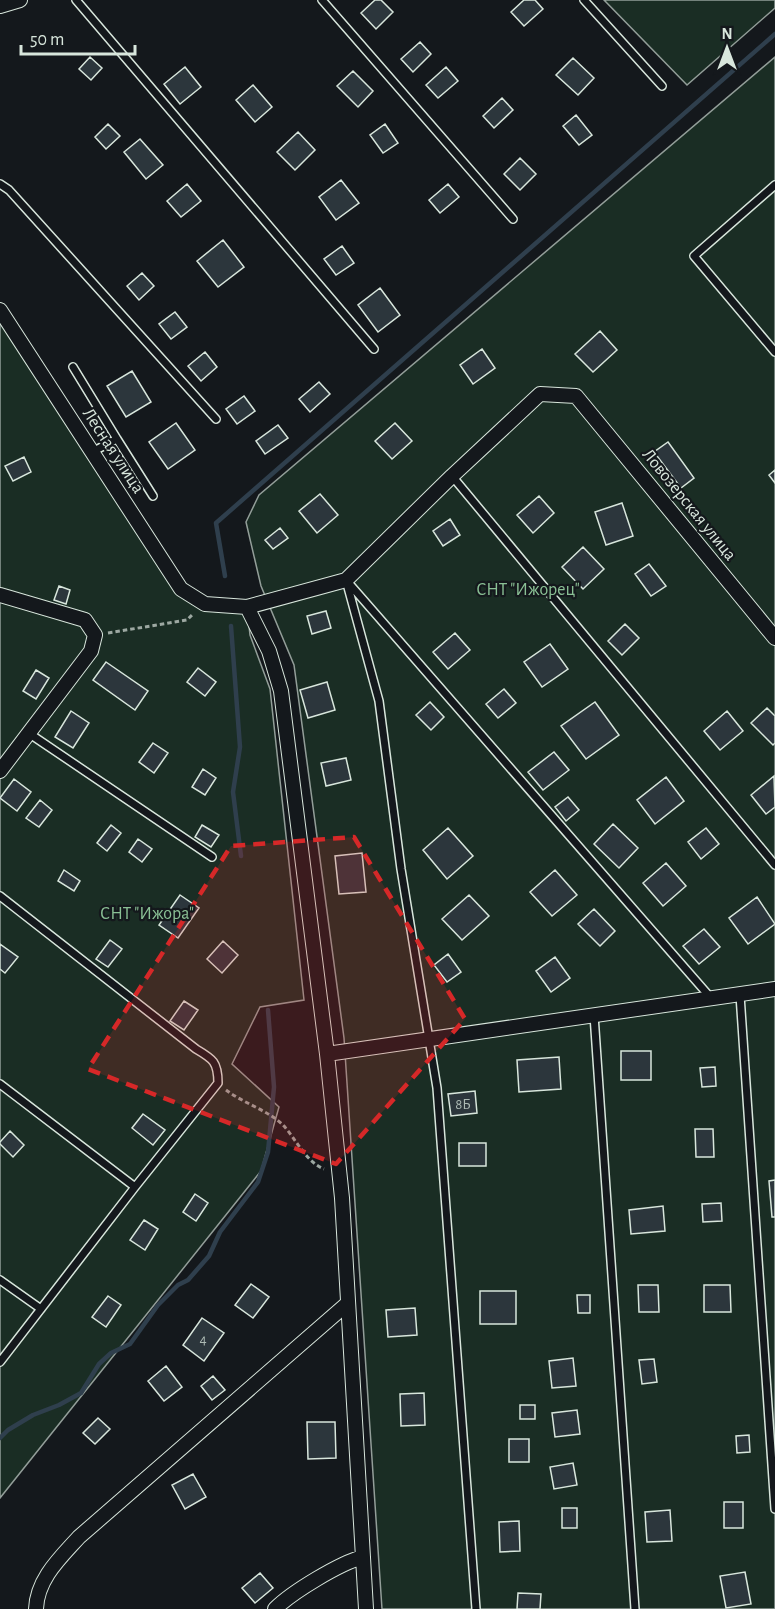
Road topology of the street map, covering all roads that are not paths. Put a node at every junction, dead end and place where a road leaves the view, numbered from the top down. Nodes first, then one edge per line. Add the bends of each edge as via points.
1 (20, 0) edge
2 (76, 0) edge
3 (322, 0) edge
4 (584, 0) edge
5 (0, 6) edge
6 (662, 86) dead end
7 (0, 184) edge
8 (775, 185) edge
9 (513, 219) dead end
10 (0, 310) edge
11 (374, 348) dead end
12 (775, 352) edge
13 (73, 367) dead end
14 (216, 418) dead end
15 (117, 440) junction
16 (92, 452) junction
17 (452, 476) junction
18 (153, 496) dead end
19 (346, 580) junction
20 (0, 595) edge
21 (247, 607) junction
22 (775, 638) edge
23 (30, 734) junction
24 (0, 771) edge
25 (212, 857) dead end
26 (775, 865) edge
27 (0, 896) edge
28 (775, 989) edge
29 (740, 994) junction
30 (712, 999) junction
31 (594, 1016) junction
32 (428, 1040) junction
33 (327, 1054) junction
34 (0, 1084) edge
35 (135, 1187) junction
36 (0, 1280) edge
37 (348, 1304) junction
38 (41, 1309) junction
39 (0, 1362) edge
40 (775, 1509) edge
41 (363, 1557) junction
42 (36, 1609) edge
43 (275, 1609) edge
44 (366, 1609) edge
45 (476, 1609) edge
46 (635, 1609) edge

1 - 5 street
2 - 11 lane
3 - 9 lane
4 - 6 lane
7 - 14 lane
8 - 12 lane via 694,256
10 - 16 street, Лесная улица
13 - 15 lane
15 - 16 lane
15 - 18 lane
16 - 21 street, Лесная улица via 181,589 205,604
17 - 19 street
17 - 22 street, Ловозерская улица via 540,394 576,396
17 - 26 lane
19 - 21 street
19 - 30 lane
19 - 32 lane via 379,701
20 - 23 street via 85,620 95,635 91,651
21 - 33 street via 269,651 282,692
23 - 24 street
23 - 25 lane
27 - 35 lane via 213,1059 218,1083
28 - 29 street
29 - 30 street
29 - 40 lane
30 - 31 street
31 - 32 street
31 - 46 lane
32 - 33 street
32 - 45 lane via 436,1088
33 - 37 street
34 - 35 lane
35 - 38 lane
36 - 38 lane
37 - 41 street
37 - 42 street via 79,1537 45,1577 36,1596
38 - 39 lane
41 - 43 street via 342,1565
41 - 44 street

